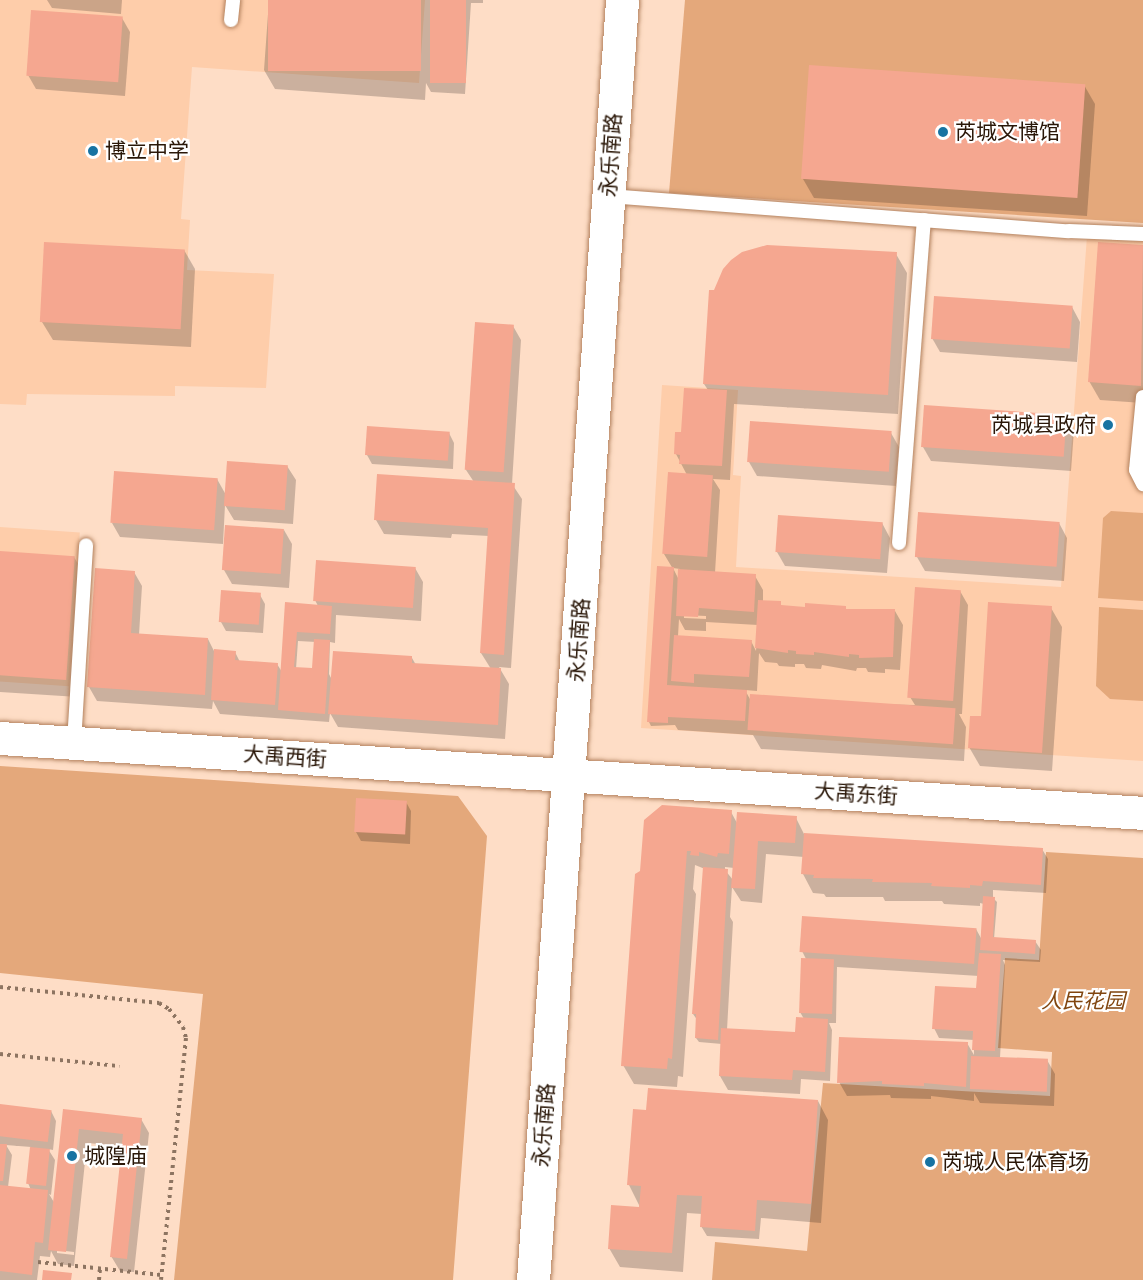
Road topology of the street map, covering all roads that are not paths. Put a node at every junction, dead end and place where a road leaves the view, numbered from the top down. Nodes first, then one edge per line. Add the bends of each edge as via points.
1 (233, 0) edge
2 (622, 0) edge
3 (231, 20) dead end
4 (609, 196) junction
5 (924, 220) junction
6 (1143, 234) edge
7 (1143, 397) edge
8 (1143, 484) edge
9 (899, 543) dead end
10 (86, 544) dead end
11 (0, 738) edge
12 (74, 743) junction
13 (569, 775) junction
14 (1143, 813) edge
15 (533, 1280) edge

1 - 3 lane
2 - 4 main road, 永乐南路
4 - 5 lane
4 - 13 main road, 永乐南路
5 - 6 lane
5 - 9 lane
7 - 8 lane via 1136,470
10 - 12 lane
11 - 12 main road, 大禹西街
12 - 13 main road, 大禹西街
13 - 14 main road, 大禹东街
13 - 15 main road, 永乐南路

